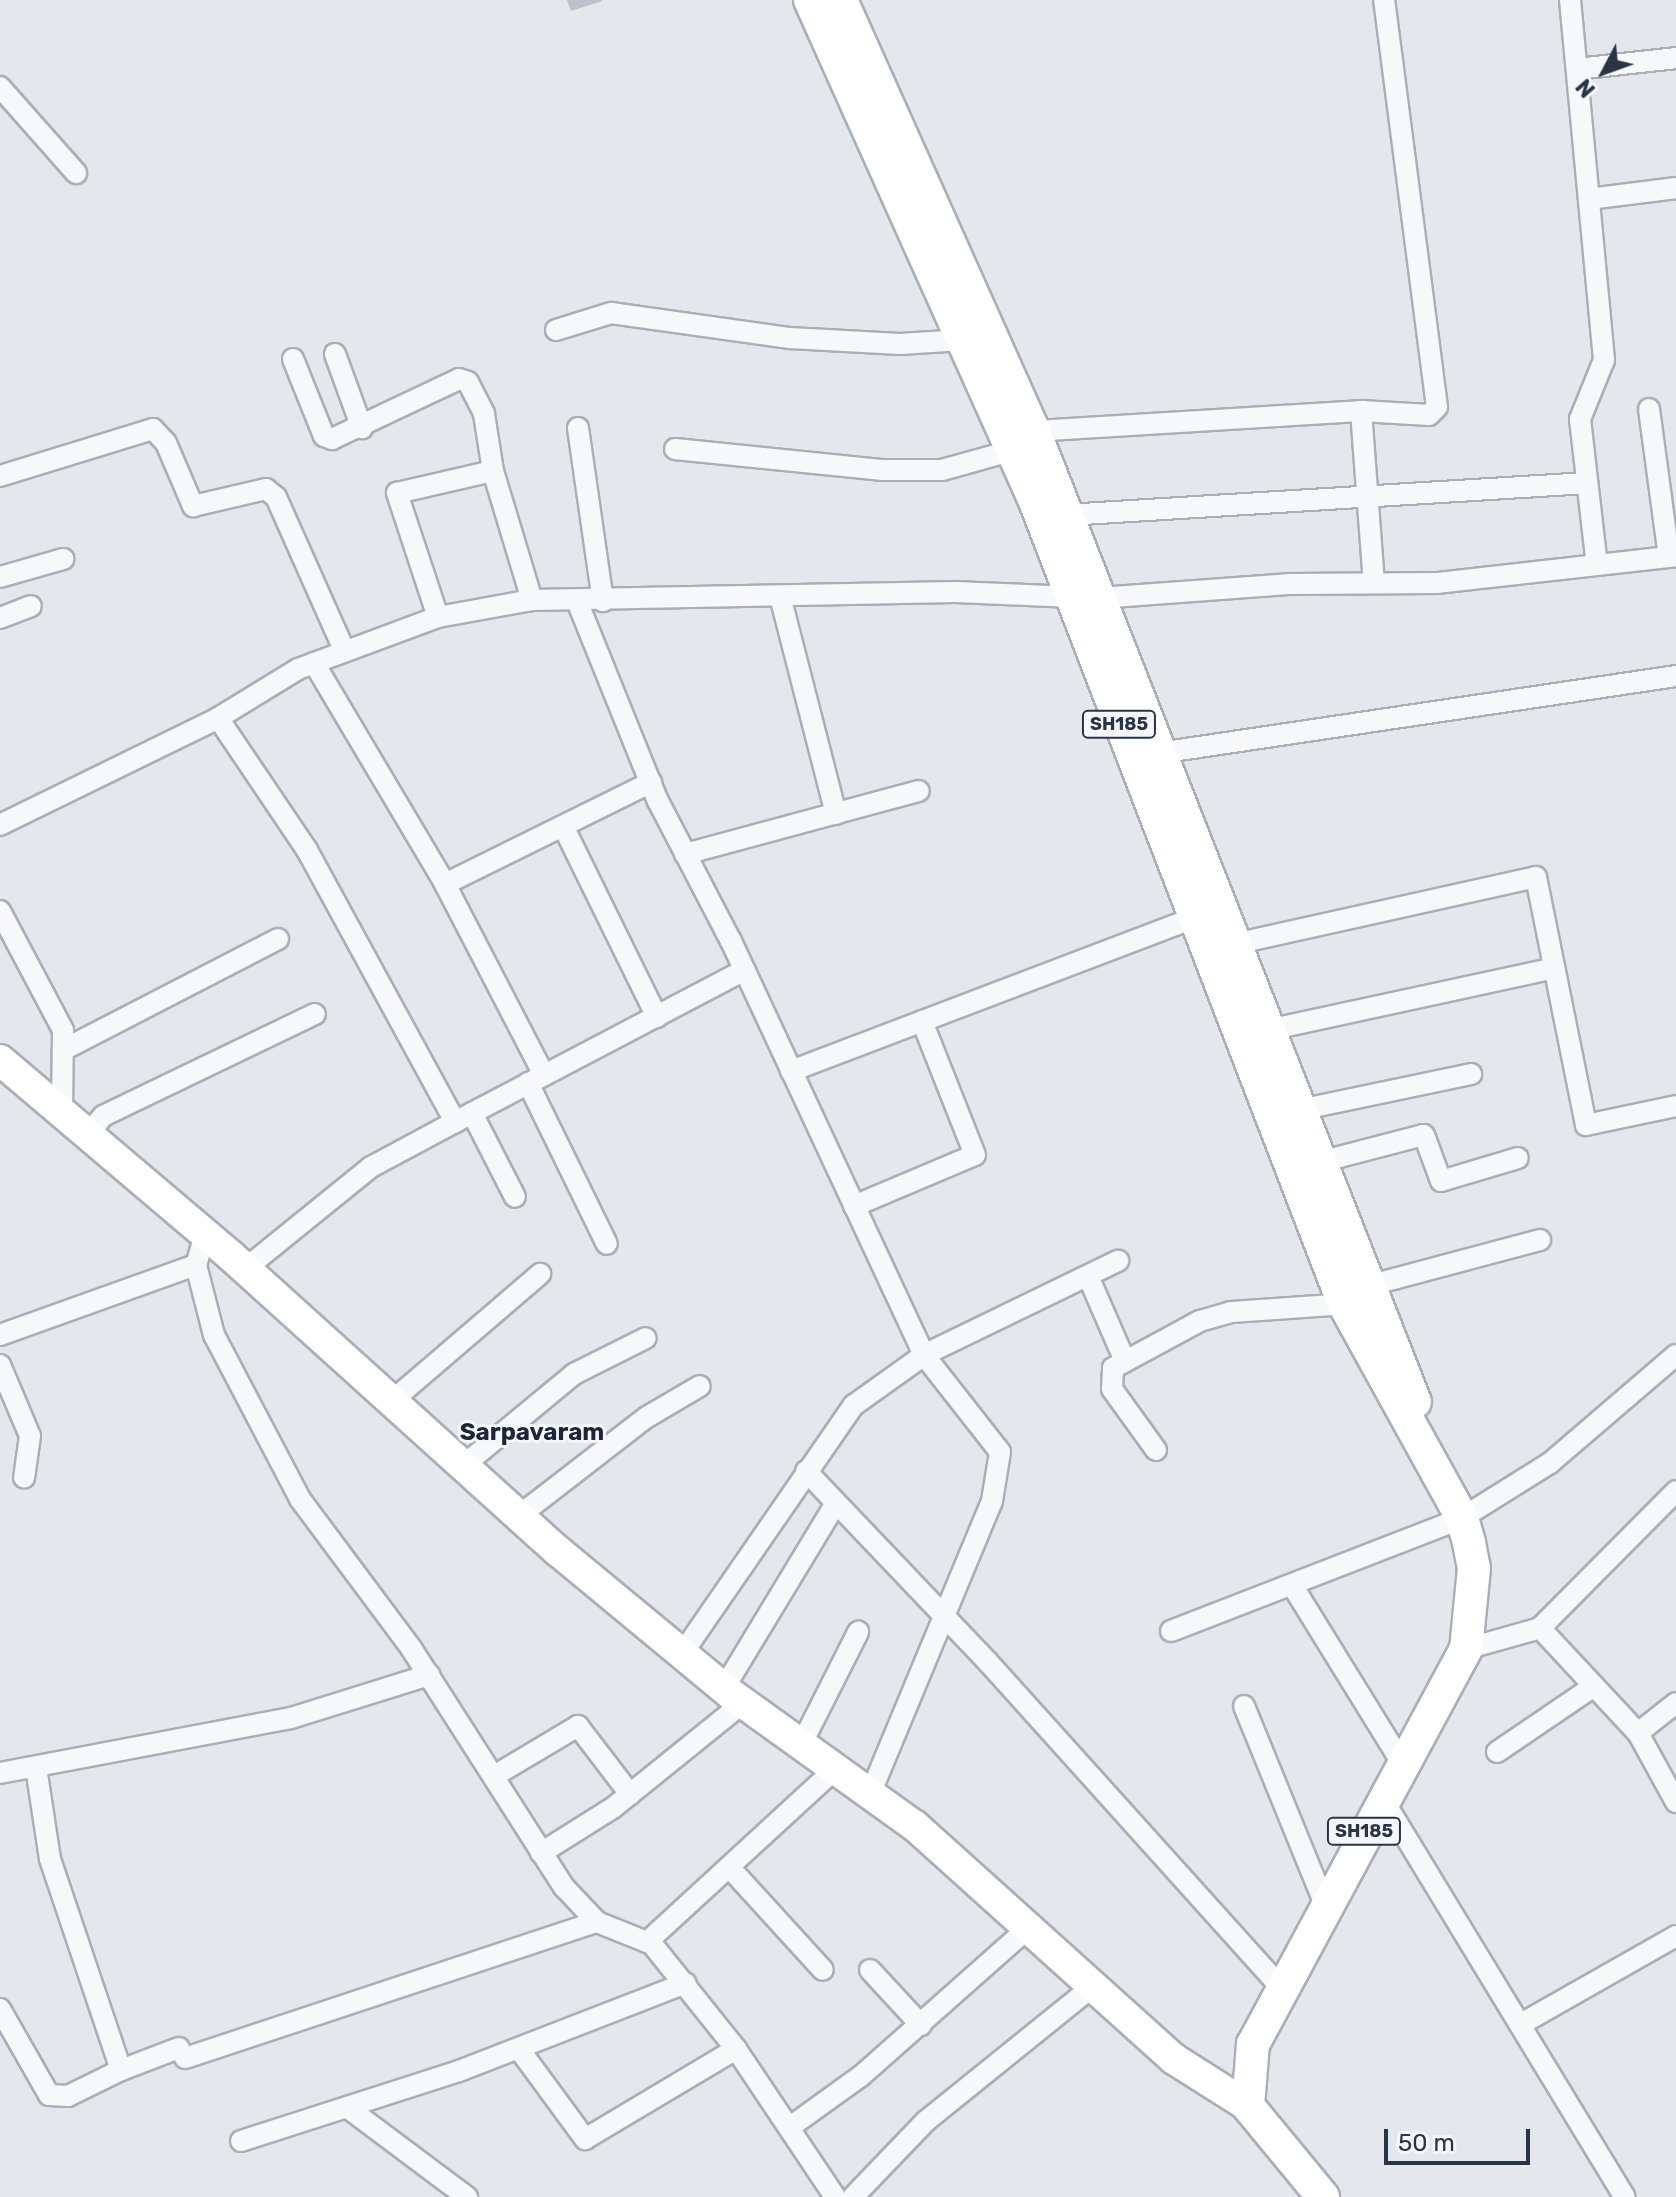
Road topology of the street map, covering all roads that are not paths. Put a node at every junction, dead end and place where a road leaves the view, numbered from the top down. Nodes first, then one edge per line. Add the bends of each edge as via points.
1 (810, 0) edge
2 (841, 0) edge
3 (1384, 0) edge
4 (1570, 0) edge
5 (1676, 58) edge
6 (1577, 69) junction
7 (0, 87) edge
8 (76, 173) dead end
9 (1676, 188) edge
10 (1589, 199) junction
11 (556, 330) dead end
12 (963, 340) junction
13 (335, 354) dead end
14 (293, 359) dead end
15 (1649, 409) dead end
16 (1361, 411) junction
17 (362, 428) junction
18 (578, 428) dead end
19 (1024, 441) junction
20 (675, 449) dead end
21 (493, 471) junction
22 (0, 476) edge
23 (1587, 483) junction
24 (1367, 497) junction
25 (1066, 515) junction
26 (1672, 557) edge
27 (63, 559) dead end
28 (1597, 565) junction
29 (0, 577) edge
30 (1374, 583) junction
31 (780, 596) junction
32 (1084, 597) junction
33 (532, 600) junction
34 (577, 601) junction
35 (603, 601) junction
36 (31, 606) dead end
37 (438, 617) junction
38 (0, 618) edge
39 (344, 650) junction
40 (314, 663) junction
41 (1676, 676) edge
42 (218, 718) junction
43 (1159, 753) junction
44 (651, 782) junction
45 (919, 791) dead end
46 (836, 814) junction
47 (0, 825) edge
48 (563, 826) junction
49 (685, 854) junction
50 (445, 884) junction
51 (0, 911) edge
52 (1196, 917) junction
53 (278, 939) dead end
54 (1234, 944) junction
55 (1554, 968) junction
56 (745, 970) junction
57 (315, 1014) dead end
58 (657, 1017) junction
59 (922, 1021) junction
60 (1268, 1030) junction
61 (63, 1050) junction
62 (0, 1060) edge
63 (791, 1071) junction
64 (1471, 1074) dead end
65 (536, 1079) junction
66 (1676, 1106) edge
67 (1299, 1110) junction
68 (62, 1111) junction
69 (463, 1117) junction
70 (88, 1134) junction
71 (1518, 1158) dead end
72 (1320, 1162) junction
73 (515, 1197) dead end
74 (854, 1206) junction
75 (205, 1234) junction
76 (1540, 1240) dead end
77 (607, 1244) dead end
78 (1118, 1261) dead end
79 (196, 1265) junction
80 (245, 1269) junction
81 (540, 1274) dead end
82 (1088, 1276) junction
83 (1371, 1285) junction
84 (1344, 1304) junction
85 (0, 1335) edge
86 (646, 1338) dead end
87 (924, 1355) junction
88 (1676, 1355) edge
89 (1125, 1361) junction
90 (0, 1365) edge
91 (700, 1386) dead end
92 (393, 1400) junction
93 (1425, 1448) junction
94 (1156, 1450) dead end
95 (464, 1465) junction
96 (806, 1471) junction
97 (24, 1478) dead end
98 (1676, 1491) edge
99 (836, 1503) junction
100 (520, 1515) junction
101 (1462, 1518) junction
102 (1292, 1585) junction
103 (947, 1618) junction
104 (1540, 1628) junction
105 (1171, 1631) dead end
106 (858, 1632) dead end
107 (1466, 1649) junction
108 (684, 1651) junction
109 (429, 1675) junction
110 (1594, 1686) junction
111 (734, 1696) junction
112 (1676, 1703) edge
113 (1244, 1706) dead end
114 (1638, 1733) junction
115 (801, 1745) junction
116 (1497, 1752) dead end
117 (1402, 1763) junction
118 (36, 1768) junction
119 (836, 1768) junction
120 (0, 1773) edge
121 (494, 1776) junction
122 (1670, 1778) edge
123 (871, 1792) junction
124 (630, 1794) junction
125 (1382, 1798) junction
126 (1676, 1802) edge
127 (541, 1853) junction
128 (729, 1867) junction
129 (1325, 1904) junction
130 (597, 1922) junction
131 (1028, 1928) junction
132 (1676, 1936) edge
133 (647, 1942) junction
134 (823, 1970) dead end
135 (870, 1970) dead end
136 (686, 1983) junction
137 (1280, 1986) junction
138 (1092, 1987) junction
139 (0, 2008) edge
140 (1521, 2024) junction
141 (921, 2025) junction
142 (519, 2049) junction
143 (736, 2049) junction
144 (121, 2070) junction
145 (1248, 2106) junction
146 (348, 2108) junction
147 (790, 2127) junction
148 (241, 2141) dead end
149 (467, 2197) edge
150 (835, 2197) edge
151 (853, 2197) edge
152 (1323, 2197) edge
153 (1625, 2197) edge

1 - 12 main road, SH185
2 - 19 main road, SH185
3 - 16 street via 1437,407 1429,415
4 - 6 street
5 - 6 street
6 - 10 street
7 - 8 street
9 - 10 street
10 - 23 street via 1604,360 1580,419
11 - 12 street via 611,313 790,338 900,344
12 - 19 main road, SH185
13 - 17 street
14 - 17 street via 324,436
15 - 26 street
16 - 19 street
16 - 24 street
17 - 21 street via 459,379 468,382 484,414
18 - 35 street
19 - 20 street via 942,470 881,470
19 - 25 main road, SH185
19 - 32 main road, SH185
21 - 33 street
21 - 37 street via 397,493
22 - 39 street via 153,429 166,443 193,506 271,492
23 - 24 street
23 - 28 street
24 - 25 street
24 - 30 street
25 - 32 main road, SH185
26 - 28 street
27 - 29 street
28 - 30 street via 1437,583
30 - 32 street
31 - 32 street
31 - 35 street
31 - 46 street
32 - 43 main road, SH185
32 - 52 main road, SH185
33 - 34 street
33 - 37 street
34 - 35 street
34 - 44 street
36 - 38 street
37 - 39 street
39 - 40 street
40 - 42 street
40 - 50 street
41 - 43 street
42 - 47 street
42 - 69 street via 307,850
43 - 54 main road, SH185
44 - 48 street
44 - 49 street
45 - 46 street
46 - 49 street
48 - 50 street
48 - 58 street
49 - 56 street
50 - 65 street
51 - 61 street via 63,1030
52 - 59 street
52 - 84 main road, SH185
53 - 61 street
54 - 55 street via 1536,877
54 - 60 main road, SH185
55 - 60 street
55 - 66 street via 1586,1125
56 - 58 street
56 - 63 street
57 - 70 street via 103,1116
58 - 65 street
59 - 63 street
59 - 74 street via 975,1155
60 - 67 main road, SH185
61 - 68 street
62 - 68 main road
63 - 74 street
64 - 67 street
65 - 69 street
65 - 77 street
67 - 72 main road, SH185
68 - 70 main road
69 - 73 street
69 - 80 street via 371,1167
70 - 75 main road
71 - 72 street via 1441,1181 1424,1135
72 - 83 main road, SH185
74 - 87 street
75 - 79 street
75 - 80 main road
76 - 83 street
78 - 82 street
79 - 85 street
79 - 109 street via 214,1335 272,1452
80 - 92 main road
81 - 92 street
82 - 87 street
82 - 89 street
83 - 93 main road, SH185 via 1419,1414
84 - 89 street via 1231,1312 1200,1321
84 - 93 main road, SH185 via 1405,1423
86 - 95 street via 574,1374
87 - 96 street via 854,1405
87 - 103 street via 1000,1452 992,1501
88 - 101 street via 1550,1463
89 - 94 street via 1108,1381
90 - 97 street via 30,1436
91 - 100 street via 647,1417
92 - 95 main road
93 - 101 main road, SH185
95 - 100 main road
96 - 99 street
96 - 108 street
98 - 104 street
99 - 103 street
99 - 111 street
100 - 108 main road
101 - 102 street
101 - 107 main road, SH185 via 1474,1568
102 - 105 street
102 - 117 street
103 - 123 street
103 - 137 street
104 - 107 street
104 - 110 street
106 - 115 street
107 - 117 main road, SH185
108 - 111 main road
109 - 118 street via 291,1718
109 - 121 street
110 - 114 street
110 - 116 street
111 - 115 main road
111 - 124 street
112 - 114 street
113 - 129 street
114 - 122 street
115 - 119 main road
117 - 125 main road, SH185
118 - 120 street
118 - 144 street via 50,1859
119 - 123 main road
119 - 128 street
121 - 124 street via 578,1726
121 - 127 street
122 - 126 street
123 - 131 main road
124 - 127 street
125 - 129 main road, SH185
125 - 140 street
127 - 130 street
128 - 133 street
128 - 134 street
129 - 137 main road, SH185
130 - 133 street
130 - 144 street
131 - 138 main road
131 - 141 street
132 - 140 street
133 - 136 street
135 - 141 street
136 - 142 street
136 - 143 street
137 - 145 main road, SH185 via 1253,2044
138 - 145 main road via 1174,2059
138 - 151 street via 926,2121
139 - 144 street via 49,2095 68,2096
140 - 153 street via 1595,2157
141 - 147 street
142 - 143 street via 585,2139
142 - 146 street
143 - 147 street
145 - 152 main road
146 - 148 street
146 - 149 street
147 - 150 street

